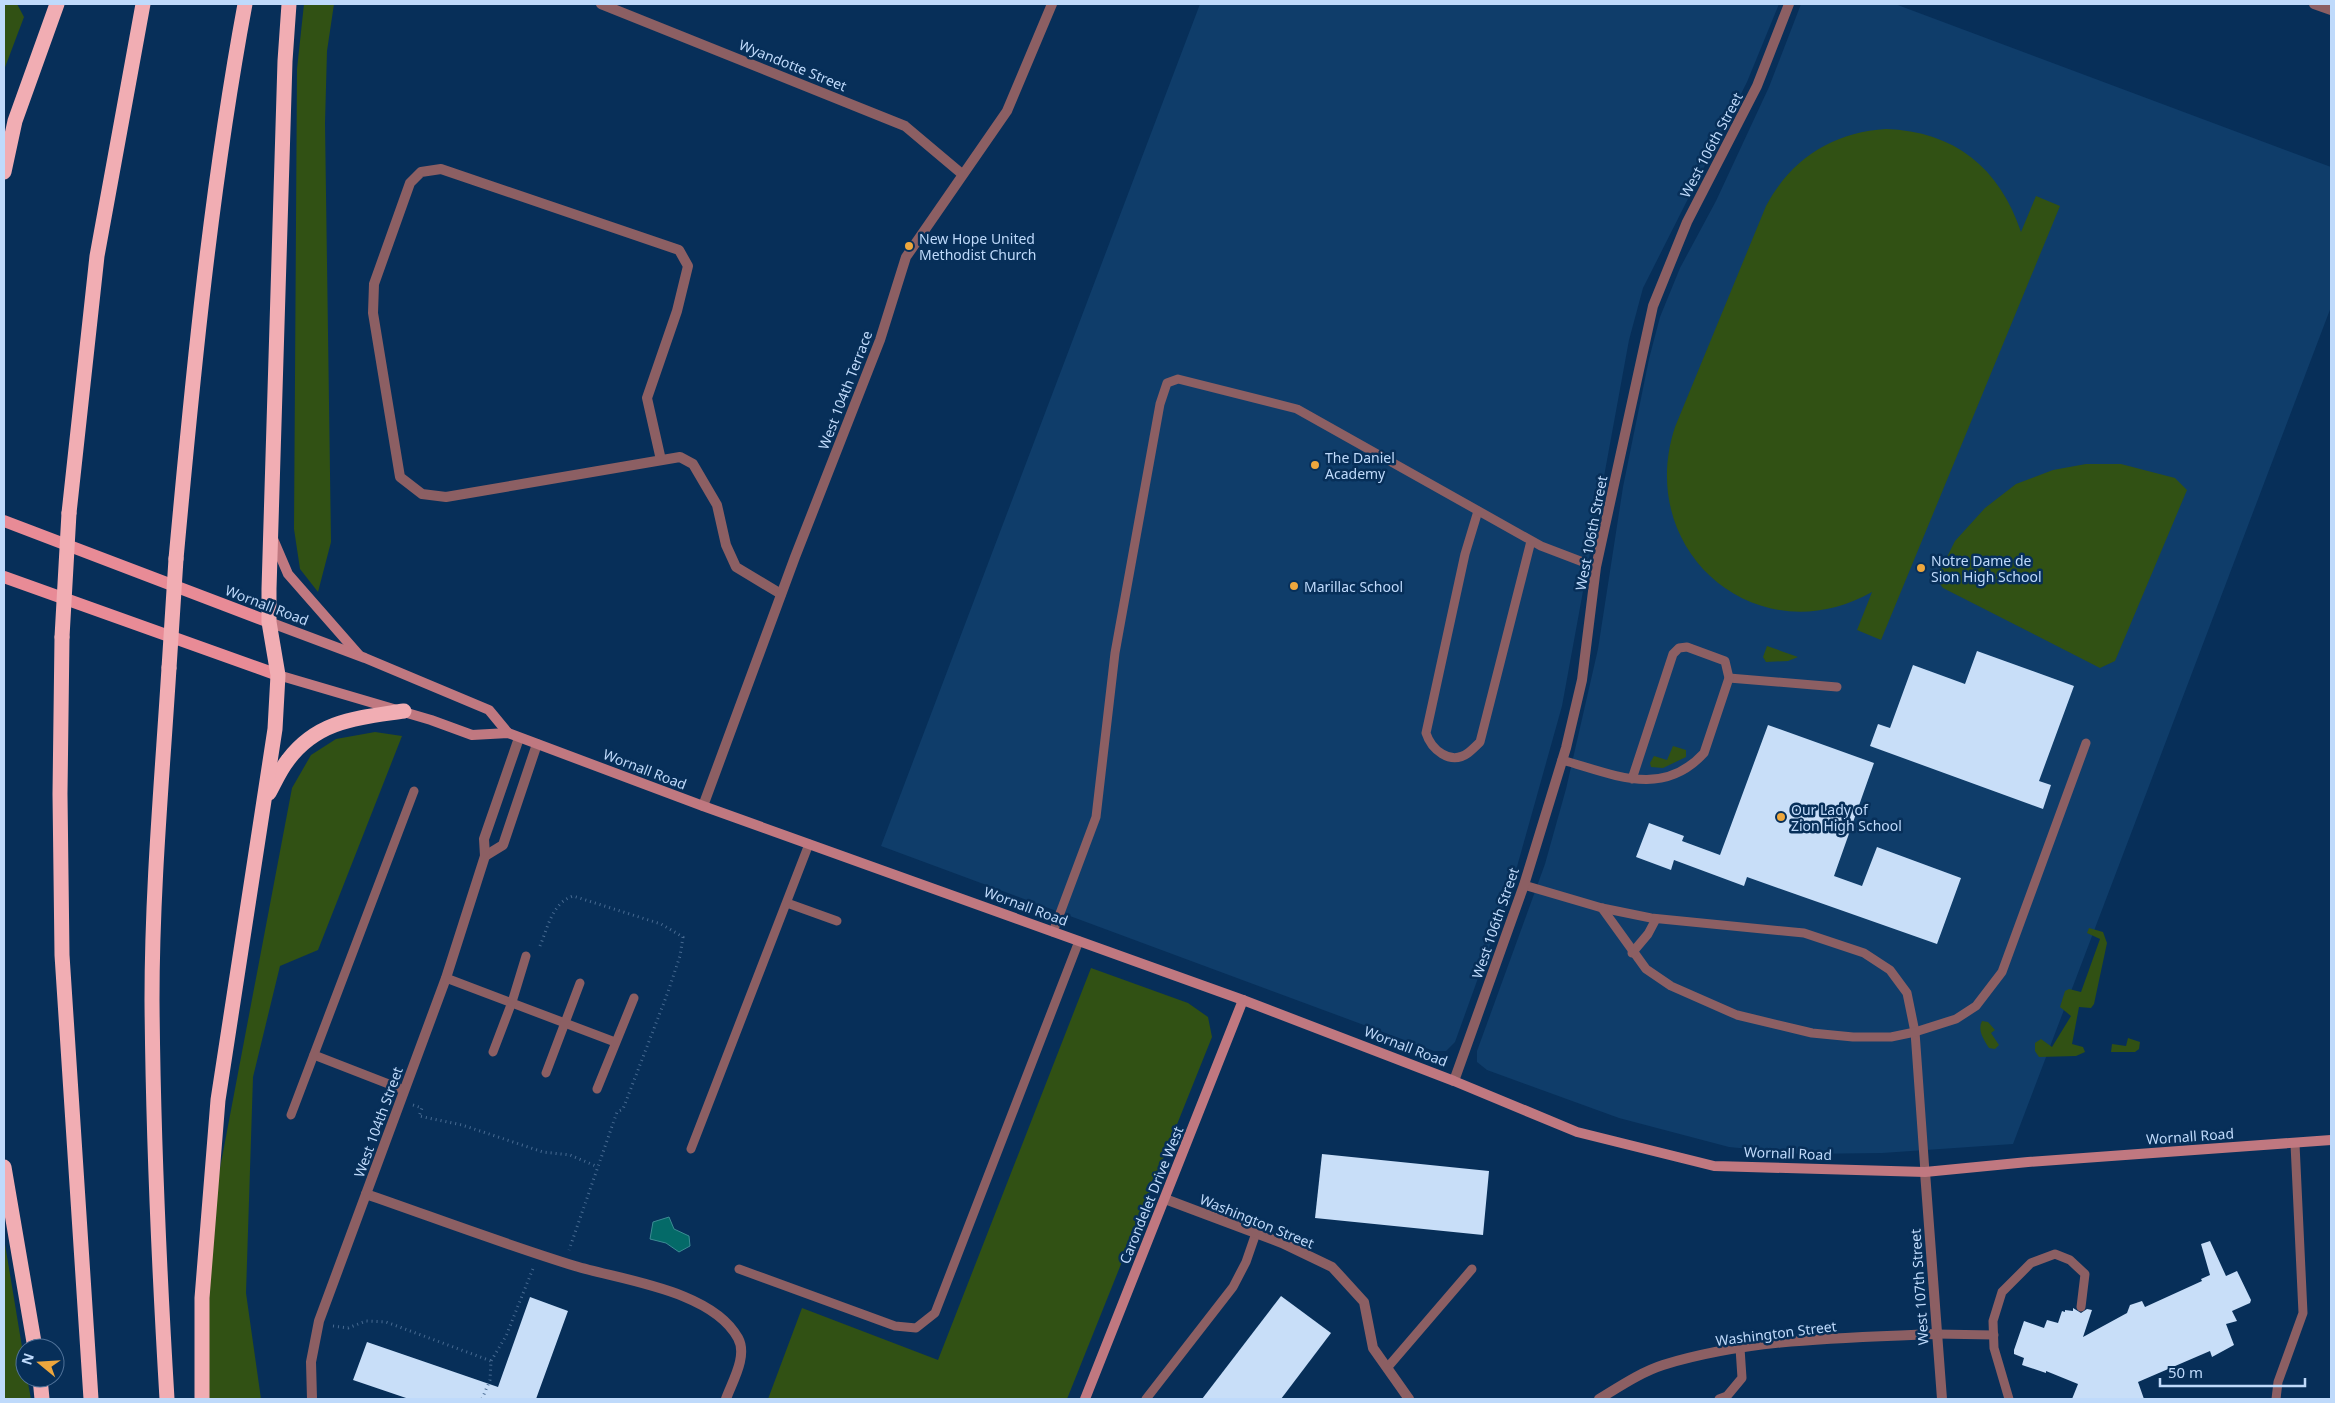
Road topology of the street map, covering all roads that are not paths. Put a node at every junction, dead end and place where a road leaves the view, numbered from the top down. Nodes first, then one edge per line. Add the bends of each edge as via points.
1 (57, 4) edge
2 (143, 4) edge
3 (245, 4) edge
4 (289, 4) edge
5 (601, 4) edge
6 (1052, 4) edge
7 (1789, 4) edge
8 (2314, 4) edge
9 (2331, 10) edge
10 (4, 172) edge
11 (962, 174) junction
12 (661, 460) junction
13 (1478, 511) junction
14 (4, 521) edge
15 (271, 534) junction
16 (1531, 541) junction
17 (1596, 567) junction
18 (4, 578) edge
19 (781, 594) junction
20 (269, 622) junction
21 (359, 656) junction
22 (278, 675) junction
23 (1729, 678) junction
24 (1837, 687) dead end
25 (404, 712) junction
26 (508, 734) junction
27 (519, 738) junction
28 (2086, 742) dead end
29 (537, 744) junction
30 (1562, 760) junction
31 (1632, 779) junction
32 (414, 791) dead end
33 (265, 801) junction
34 (703, 806) junction
35 (810, 844) junction
36 (485, 856) junction
37 (1524, 885) junction
38 (787, 903) junction
39 (1602, 908) junction
40 (1656, 919) junction
41 (837, 921) dead end
42 (1053, 932) junction
43 (1079, 941) junction
44 (1632, 953) junction
45 (526, 956) dead end
46 (446, 978) junction
47 (580, 983) dead end
48 (634, 998) dead end
49 (1243, 1000) junction
50 (512, 1002) junction
51 (565, 1022) junction
52 (1915, 1032) junction
53 (615, 1042) junction
54 (493, 1052) dead end
55 (314, 1055) junction
56 (546, 1072) dead end
57 (1454, 1080) junction
58 (596, 1089) dead end
59 (402, 1095) junction
60 (291, 1116) dead end
61 (2331, 1140) edge
62 (2295, 1144) junction
63 (691, 1148) dead end
64 (4, 1167) edge
65 (1925, 1172) junction
66 (366, 1194) junction
67 (1165, 1199) junction
68 (1256, 1233) junction
69 (1472, 1268) dead end
70 (739, 1269) dead end
71 (2081, 1306) dead end
72 (1936, 1334) junction
73 (1994, 1335) junction
74 (33, 1338) edge
75 (1740, 1348) junction
76 (1387, 1368) junction
77 (91, 1399) edge
78 (167, 1399) edge
79 (202, 1399) edge
80 (312, 1399) edge
81 (726, 1399) edge
82 (1085, 1399) edge
83 (1146, 1399) edge
84 (1409, 1399) edge
85 (1599, 1399) edge
86 (1719, 1399) edge
87 (1942, 1399) edge
88 (2009, 1399) edge
89 (2276, 1399) edge

1 - 10 highway via 15,122
2 - 77 highway, bridge via 97,256 70,513 62,637 62,955
3 - 78 highway, bridge via 212,222 194,372 176,559 156,885 152,999 158,1251
4 - 15 highway via 284,61
5 - 11 street, Wyandotte Street via 905,126
6 - 11 street, West 104th Terrace via 1007,111
7 - 17 street, West 106th Street via 1757,86 1687,222 1653,306
8 - 9 street
11 - 19 street, West 104th Terrace via 906,257 880,340
12 - 12 street via 446,497 422,494 400,478 373,313 374,284 410,183 421,172 441,169 679,250 688,266 677,311 647,398
12 - 19 street via 680,457 693,464 717,505 726,545 736,567
13 - 16 lane
13 - 16 lane via 1465,554 1426,733 1430,744 1451,757 1466,755 1480,742
13 - 42 lane via 1297,408 1178,379 1167,383 1160,404 1115,653 1096,816
14 - 20 main road, Wornall Road
15 - 20 highway
15 - 21 main road via 288,574
16 - 17 lane
17 - 30 street, West 106th Street via 1582,680
18 - 22 main road, Wornall Road
19 - 34 street, West 104th Terrace
20 - 21 main road, Wornall Road
20 - 22 highway
21 - 26 main road, Wornall Road via 489,710
22 - 25 main road, Wornall Road
22 - 33 highway via 275,729
23 - 24 lane
23 - 31 lane via 1704,753 1696,762 1665,778 1651,781
23 - 31 lane via 1725,660 1719,657 1687,647 1679,648 1673,654
25 - 26 main road, Wornall Road via 472,735
25 - 33 highway via 349,720 326,727 306,740 287,760
26 - 27 main road, Wornall Road
27 - 29 main road, Wornall Road
27 - 36 street, West 104th Street via 484,839
28 - 52 lane via 2002,972 1976,1006 1956,1020
29 - 34 main road, Wornall Road
29 - 36 street via 503,845
30 - 31 lane
30 - 37 street, West 106th Street
32 - 55 lane
33 - 79 highway via 247,898 218,1100 202,1298
34 - 35 main road, Wornall Road
35 - 38 lane
35 - 42 main road, Wornall Road
36 - 46 street, West 104th Street
37 - 39 lane
37 - 57 street, West 106th Street
38 - 41 lane
38 - 63 lane
39 - 40 lane
39 - 44 lane
40 - 44 lane
40 - 52 lane via 1804,933 1864,953 1890,970 1906,993
42 - 43 main road, Wornall Road
43 - 49 main road, Wornall Road
43 - 70 lane via 935,1313 916,1328 895,1326
44 - 52 lane via 1646,969 1671,986 1745,1017 1812,1033 1853,1037 1891,1037
45 - 50 lane
46 - 50 lane
46 - 59 street, West 104th Street
47 - 51 lane
48 - 53 lane
49 - 57 main road, Wornall Road
49 - 67 main road, Carondelet Drive West
50 - 51 lane
50 - 54 lane
51 - 53 lane
51 - 56 lane
52 - 65 lane
53 - 58 lane
55 - 59 lane
55 - 60 lane
57 - 65 main road, Wornall Road via 1577,1132 1714,1166
59 - 66 street, West 104th Street
61 - 62 main road, Wornall Road
62 - 65 main road, Wornall Road
62 - 89 lane via 2304,1313 2278,1382
64 - 74 highway
65 - 72 street, West 107th Street
66 - 80 street, West 104th Street via 319,1321 311,1362
66 - 81 street via 576,1266 641,1281 716,1314 739,1339 741,1356
67 - 68 street, Washington Street
67 - 82 main road, Carondelet Drive West
68 - 76 street, Washington Street via 1332,1267 1364,1302 1373,1348
68 - 83 lane via 1233,1287
69 - 76 lane
71 - 73 lane via 2085,1274 2070,1260 2055,1254 2030,1263 2002,1292 1993,1321
72 - 73 lane
72 - 75 street, Washington Street via 1806,1340
72 - 87 street, West 107th Street
73 - 88 lane via 1994,1348
75 - 85 street, Washington Street via 1662,1365
75 - 86 lane via 1742,1378 1727,1396
76 - 84 street, Washington Street

